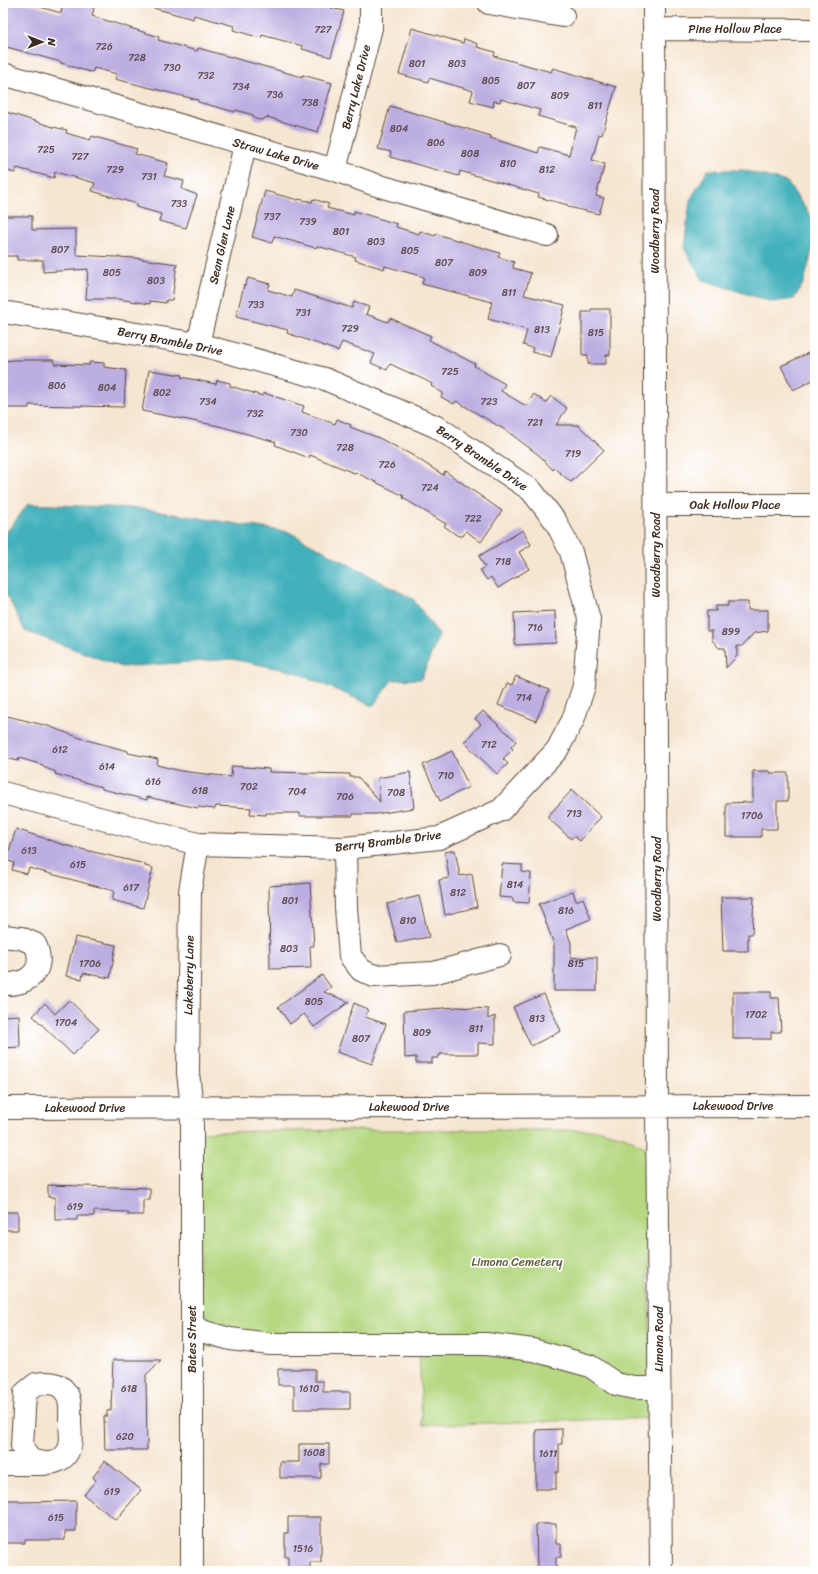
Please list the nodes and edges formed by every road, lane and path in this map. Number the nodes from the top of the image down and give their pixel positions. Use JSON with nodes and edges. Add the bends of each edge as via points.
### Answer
{"nodes":[{"id":1,"x":372,"y":3,"type":"edge"},
{"id":2,"x":489,"y":3,"type":"edge"},
{"id":3,"x":654,"y":3,"type":"edge"},
{"id":4,"x":564,"y":16,"type":"dead end"},
{"id":5,"x":654,"y":29,"type":"junction"},
{"id":6,"x":815,"y":30,"type":"edge"},
{"id":7,"x":3,"y":74,"type":"edge"},
{"id":8,"x":245,"y":146,"type":"junction"},
{"id":9,"x":335,"y":170,"type":"junction"},
{"id":10,"x":547,"y":235,"type":"dead end"},
{"id":11,"x":9,"y":313,"type":"dead end"},
{"id":12,"x":198,"y":344,"type":"junction"},
{"id":13,"x":656,"y":505,"type":"junction"},
{"id":14,"x":815,"y":505,"type":"edge"},
{"id":15,"x":3,"y":793,"type":"edge"},
{"id":16,"x":198,"y":844,"type":"junction"},
{"id":17,"x":345,"y":848,"type":"junction"},
{"id":18,"x":3,"y":936,"type":"edge"},
{"id":19,"x":500,"y":955,"type":"dead end"},
{"id":20,"x":3,"y":984,"type":"edge"},
{"id":21,"x":815,"y":1106,"type":"edge"},
{"id":22,"x":192,"y":1107,"type":"junction"},
{"id":23,"x":657,"y":1107,"type":"junction"},
{"id":24,"x":3,"y":1108,"type":"edge"},
{"id":25,"x":192,"y":1326,"type":"junction"},
{"id":26,"x":659,"y":1388,"type":"junction"},
{"id":27,"x":3,"y":1464,"type":"edge"},
{"id":28,"x":44,"y":1464,"type":"dead end"},
{"id":29,"x":192,"y":1571,"type":"edge"},
{"id":30,"x":661,"y":1571,"type":"edge"}],
"edges":[{"from":1,"to":9,"type":"street","name":"Berry Lake Drive","via":[[371,28]]},
{"from":2,"to":4,"type":"street"},
{"from":3,"to":5,"type":"street","name":"Woodberry Road"},
{"from":5,"to":6,"type":"street","name":"Pine Hollow Place"},
{"from":5,"to":13,"type":"street","name":"Woodberry Road"},
{"from":7,"to":8,"type":"street","name":"Straw Lake Drive"},
{"from":8,"to":9,"type":"street","name":"Straw Lake Drive"},
{"from":8,"to":12,"type":"street","name":"Sean Glen Lane"},
{"from":9,"to":10,"type":"street","name":"Straw Lake Drive","via":[[373,184]]},
{"from":11,"to":12,"type":"street","name":"Berry Bramble Drive"},
{"from":12,"to":17,"type":"street","name":"Berry Bramble Drive","via":[[325,379],[437,427],[531,490],[556,522],[572,552],[589,619],[584,686],[573,720],[557,750],[500,810],[494,813],[439,838]]},
{"from":13,"to":14,"type":"street","name":"Oak Hollow Place"},
{"from":13,"to":23,"type":"street","name":"Woodberry Road"},
{"from":15,"to":16,"type":"street","name":"Berry Bramble Drive"},
{"from":16,"to":17,"type":"street","name":"Berry Bramble Drive"},
{"from":16,"to":22,"type":"street","name":"Lakeberry Lane","via":[[190,891],[188,1073]]},
{"from":17,"to":19,"type":"street","via":[[350,956],[361,970],[374,976],[433,973]]},
{"from":18,"to":20,"type":"street","via":[[21,938],[35,944],[40,954],[36,972],[28,980]]},
{"from":21,"to":23,"type":"street","name":"Lakewood Drive"},
{"from":22,"to":23,"type":"street","name":"Lakewood Drive"},
{"from":22,"to":24,"type":"street","name":"Lakewood Drive"},
{"from":22,"to":25,"type":"street","name":"Bates Street"},
{"from":23,"to":26,"type":"street","name":"Limona Road"},
{"from":25,"to":26,"type":"street","via":[[230,1339],[270,1344],[486,1344],[533,1350],[590,1366],[616,1384],[634,1388]]},
{"from":25,"to":29,"type":"street","name":"Bates Street"},
{"from":26,"to":30,"type":"street","name":"Limona Road"},
{"from":27,"to":28,"type":"street"}]}
